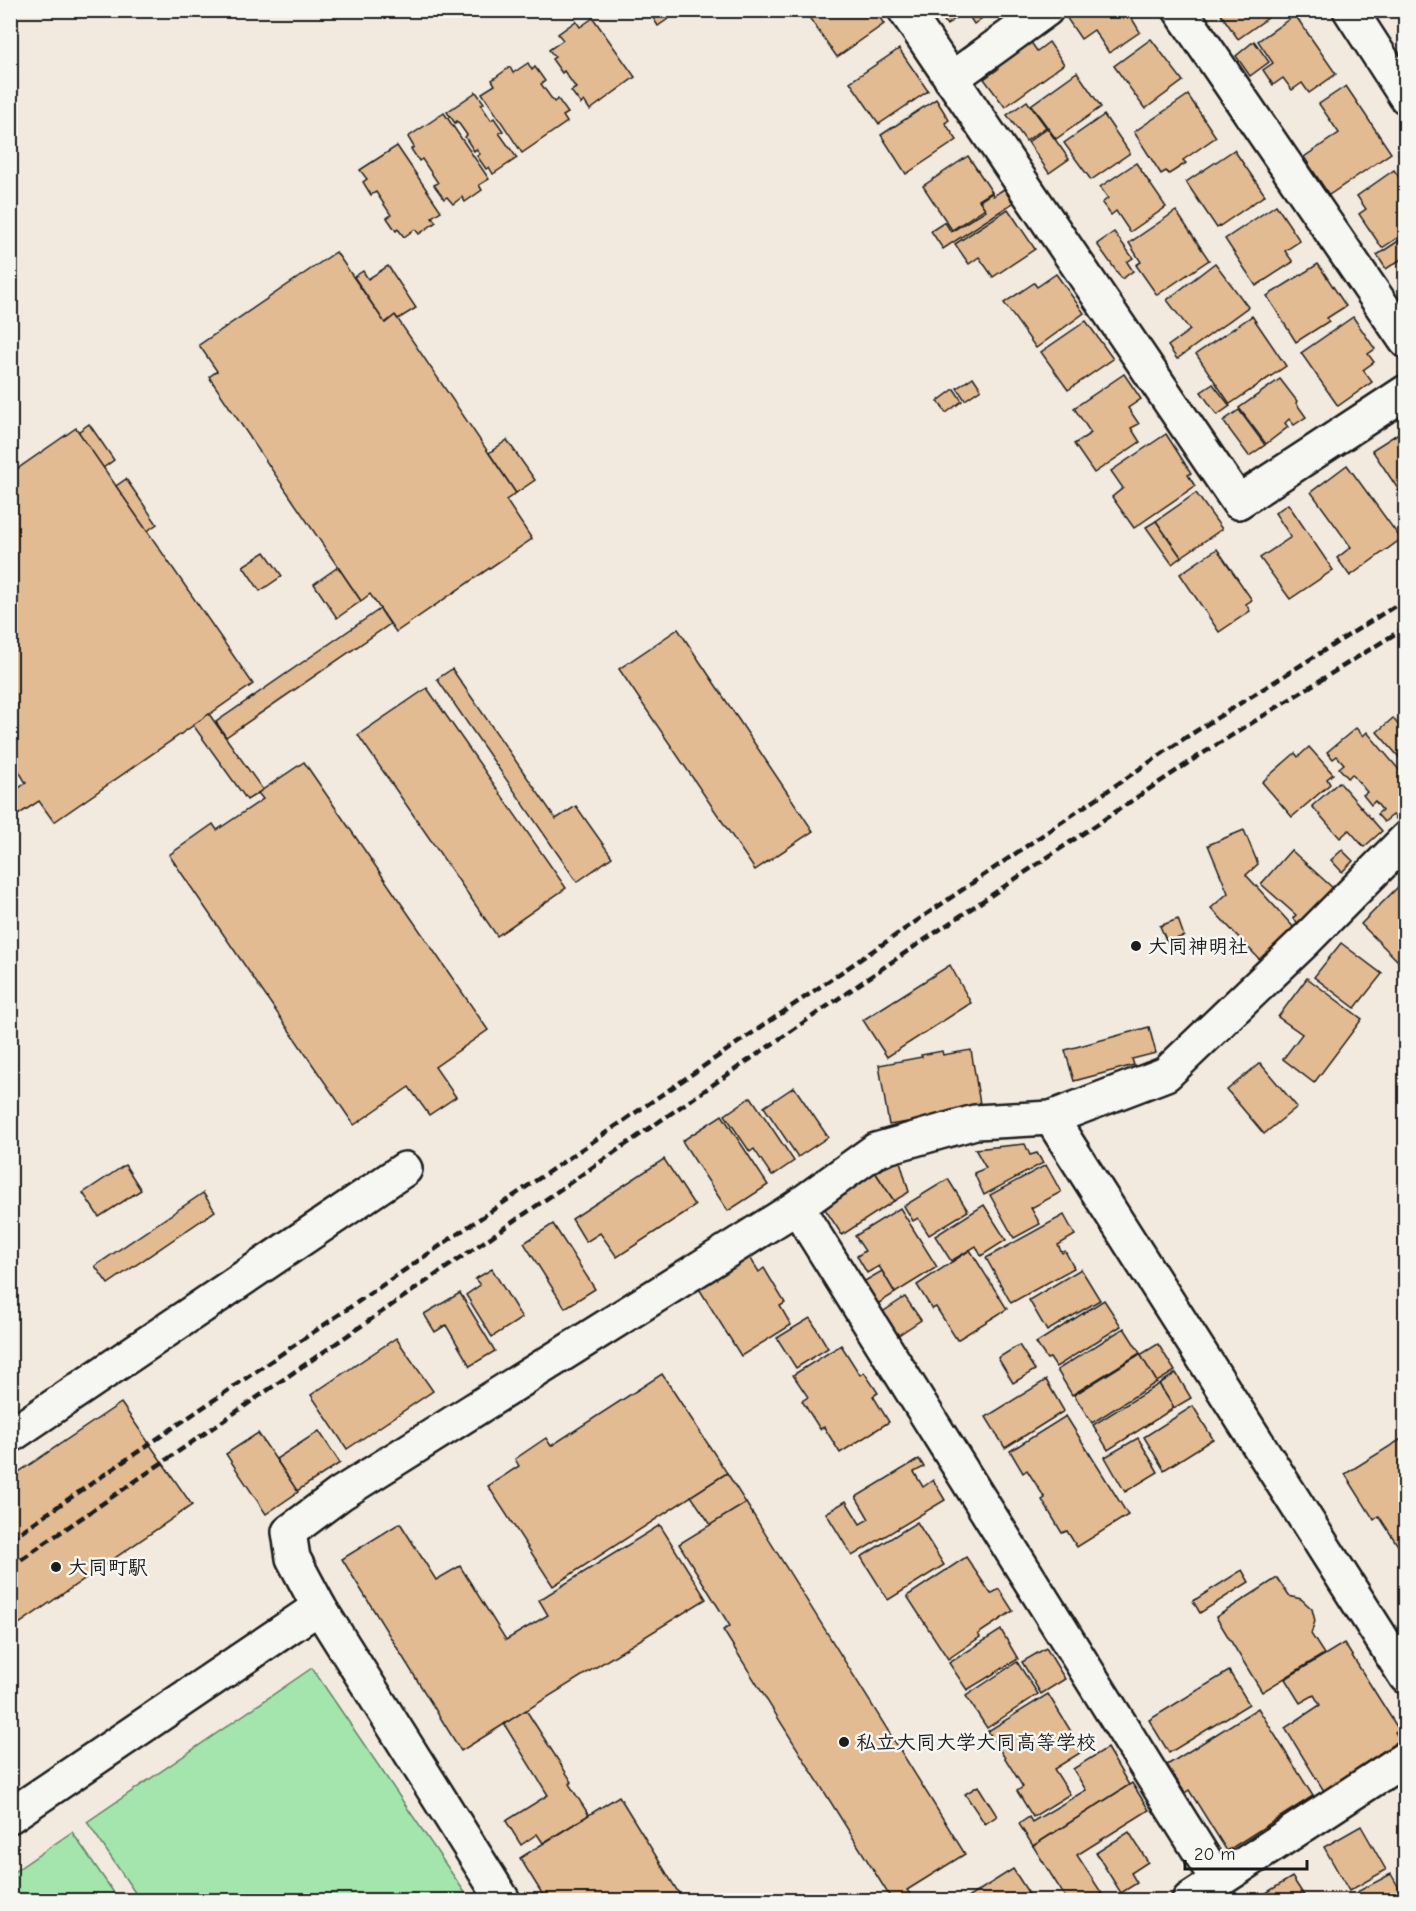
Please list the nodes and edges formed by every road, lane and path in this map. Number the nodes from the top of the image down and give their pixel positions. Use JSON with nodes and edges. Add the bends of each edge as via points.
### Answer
{"nodes":[{"id":1,"x":905,"y":10,"type":"edge"},
{"id":2,"x":1046,"y":10,"type":"edge"},
{"id":3,"x":1180,"y":10,"type":"edge"},
{"id":4,"x":1350,"y":10,"type":"edge"},
{"id":5,"x":951,"y":79,"type":"junction"},
{"id":6,"x":1406,"y":97,"type":"edge"},
{"id":7,"x":1406,"y":341,"type":"edge"},
{"id":8,"x":1406,"y":392,"type":"edge"},
{"id":9,"x":1406,"y":839,"type":"edge"},
{"id":10,"x":1051,"y":1118,"type":"junction"},
{"id":11,"x":405,"y":1169,"type":"dead end"},
{"id":12,"x":797,"y":1207,"type":"junction"},
{"id":13,"x":10,"y":1436,"type":"edge"},
{"id":14,"x":320,"y":1606,"type":"junction"},
{"id":15,"x":1406,"y":1677,"type":"edge"},
{"id":16,"x":1406,"y":1758,"type":"edge"},
{"id":17,"x":10,"y":1816,"type":"edge"},
{"id":18,"x":1218,"y":1881,"type":"junction"},
{"id":19,"x":503,"y":1900,"type":"edge"},
{"id":20,"x":1189,"y":1900,"type":"edge"}],
"edges":[{"from":1,"to":5,"type":"street"},
{"from":2,"to":5,"type":"street"},
{"from":3,"to":7,"type":"street"},
{"from":4,"to":6,"type":"street"},
{"from":5,"to":8,"type":"street","via":[[1238,502]]},
{"from":9,"to":10,"type":"street","via":[[1166,1074]]},
{"from":10,"to":12,"type":"street","via":[[975,1122],[876,1150]]},
{"from":10,"to":15,"type":"street"},
{"from":11,"to":13,"type":"street"},
{"from":12,"to":14,"type":"street","via":[[339,1494],[289,1532],[293,1558]]},
{"from":12,"to":18,"type":"street"},
{"from":14,"to":17,"type":"street"},
{"from":14,"to":19,"type":"street"},
{"from":16,"to":18,"type":"street"},
{"from":18,"to":20,"type":"street"}]}
